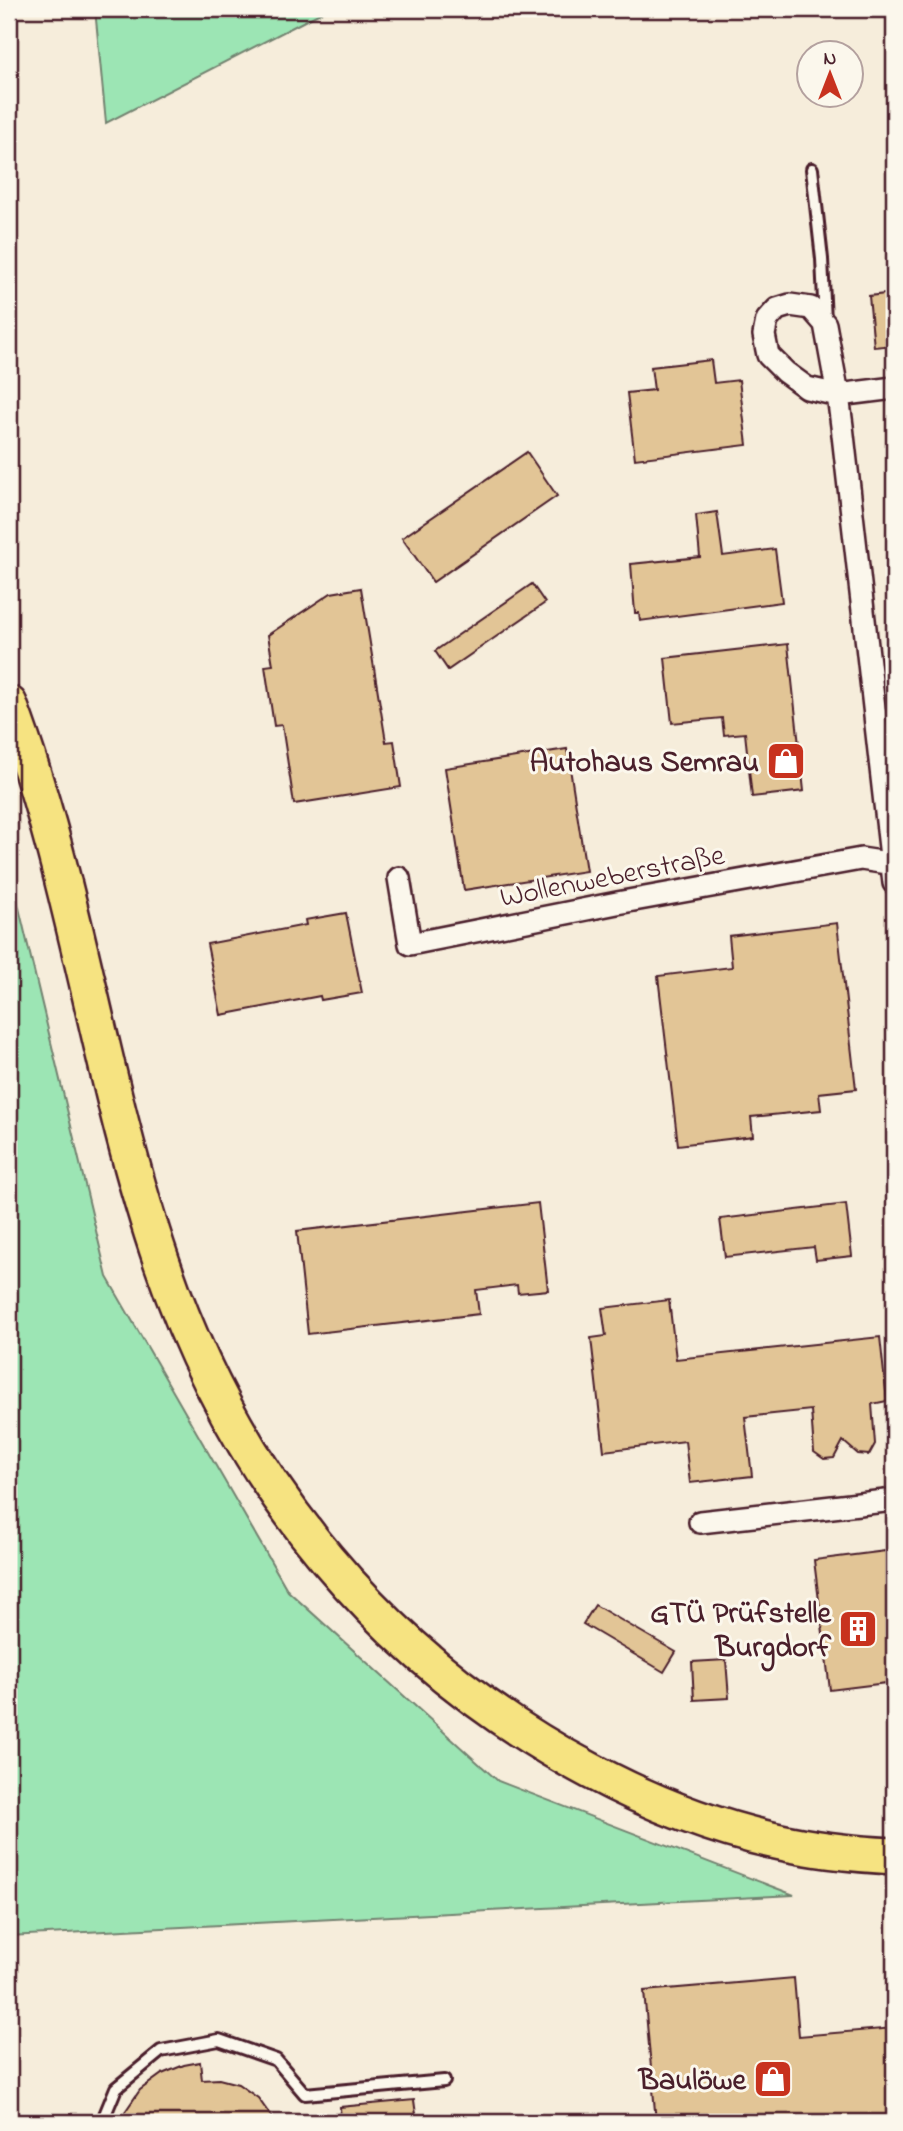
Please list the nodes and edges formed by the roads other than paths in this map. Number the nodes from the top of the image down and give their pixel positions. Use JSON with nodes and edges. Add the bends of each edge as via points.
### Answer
{"nodes":[{"id":1,"x":812,"y":169,"type":"dead end"},
{"id":2,"x":825,"y":324,"type":"junction"},
{"id":3,"x":894,"y":388,"type":"edge"},
{"id":4,"x":838,"y":395,"type":"junction"},
{"id":5,"x":9,"y":704,"type":"edge"},
{"id":6,"x":893,"y":870,"type":"edge"},
{"id":7,"x":399,"y":878,"type":"dead end"},
{"id":8,"x":894,"y":1500,"type":"edge"},
{"id":9,"x":700,"y":1522,"type":"dead end"},
{"id":10,"x":894,"y":1856,"type":"edge"},
{"id":11,"x":444,"y":2081,"type":"dead end"},
{"id":12,"x":102,"y":2122,"type":"edge"}],
"edges":[{"from":1,"to":2,"type":"lane"},
{"from":2,"to":4,"type":"street","name":"Wollenweberstraße"},
{"from":2,"to":4,"type":"street","via":[[811,308],[790,305],[777,309],[767,320],[764,335],[768,355],[785,372],[807,388]]},
{"from":3,"to":4,"type":"street"},
{"from":4,"to":6,"type":"street","name":"Wollenweberstraße"},
{"from":5,"to":10,"type":"main road","via":[[47,821],[145,1211],[179,1313],[232,1424],[316,1547],[351,1588],[430,1663],[472,1697],[564,1757],[661,1804],[737,1831],[816,1848]]},
{"from":6,"to":7,"type":"street","name":"Wollenweberstraße","via":[[861,859],[410,944]]},
{"from":8,"to":9,"type":"street"},
{"from":11,"to":12,"type":"lane","via":[[305,2094],[276,2060],[219,2040],[161,2051],[116,2088]]}]}
